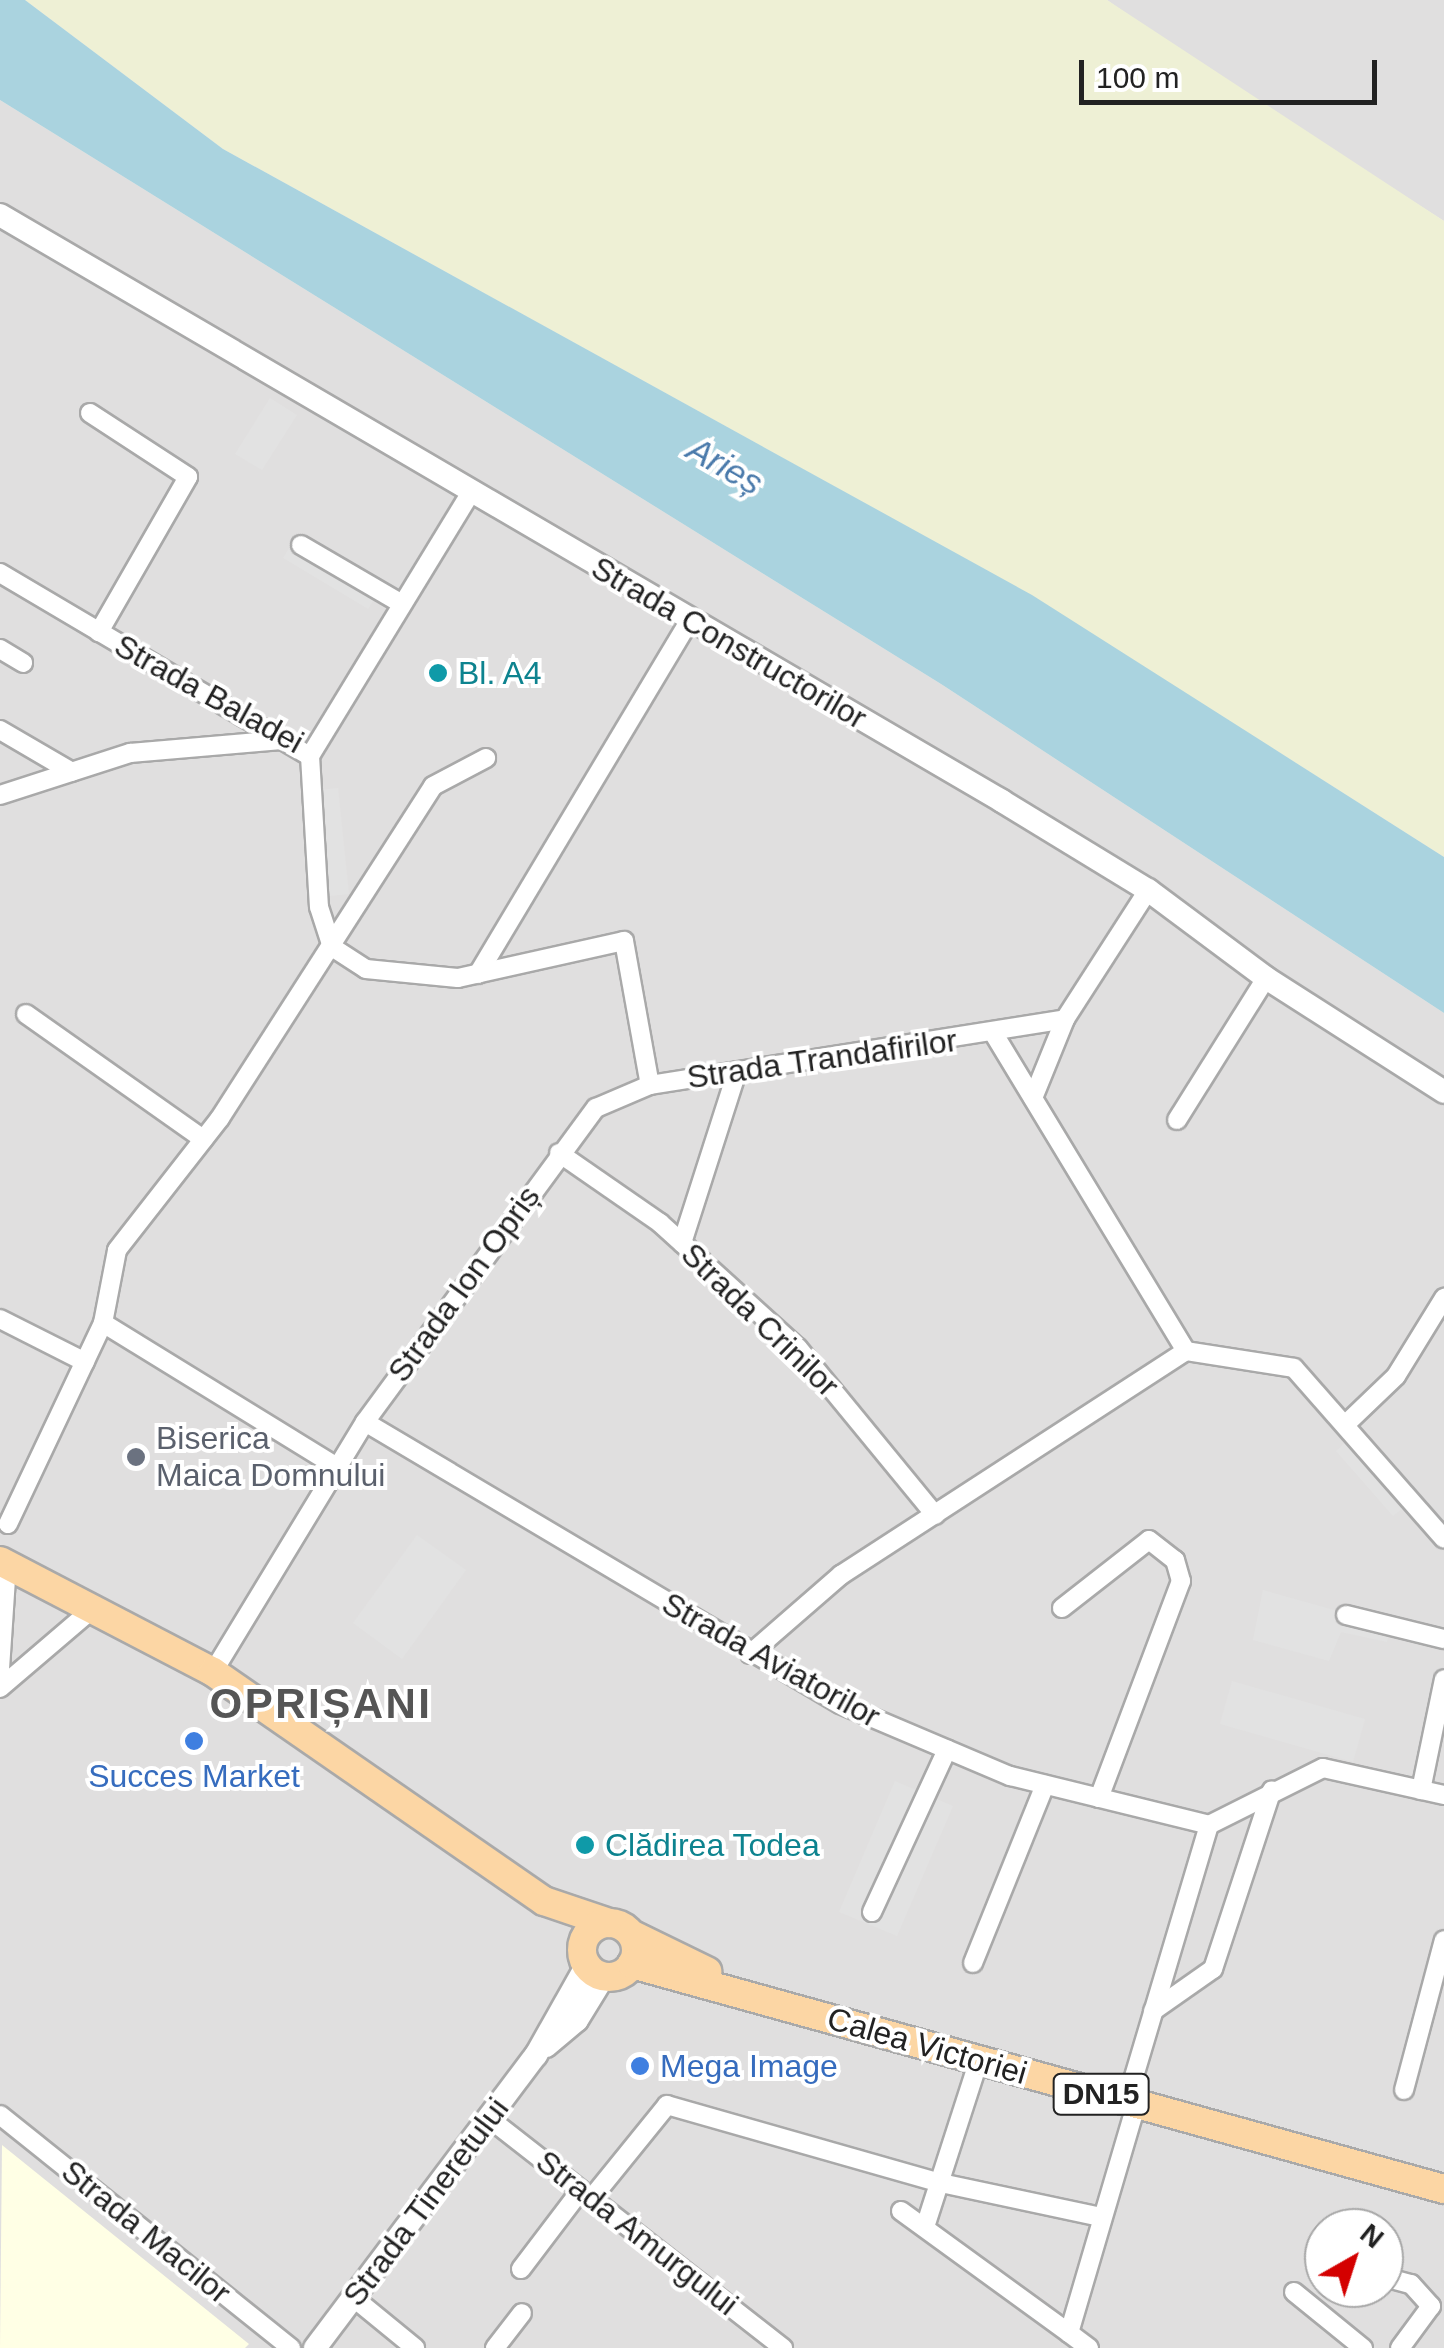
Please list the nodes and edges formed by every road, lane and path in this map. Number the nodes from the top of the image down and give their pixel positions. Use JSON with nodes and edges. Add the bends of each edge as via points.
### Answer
{"nodes":[{"id":1,"x":0,"y":215,"type":"edge"},
{"id":2,"x":90,"y":413,"type":"dead end"},
{"id":3,"x":470,"y":494,"type":"junction"},
{"id":4,"x":301,"y":546,"type":"dead end"},
{"id":5,"x":0,"y":574,"type":"edge"},
{"id":6,"x":402,"y":604,"type":"junction"},
{"id":7,"x":689,"y":620,"type":"junction"},
{"id":8,"x":100,"y":632,"type":"junction"},
{"id":9,"x":0,"y":649,"type":"edge"},
{"id":10,"x":23,"y":663,"type":"dead end"},
{"id":11,"x":0,"y":730,"type":"edge"},
{"id":12,"x":281,"y":740,"type":"junction"},
{"id":13,"x":310,"y":756,"type":"junction"},
{"id":14,"x":486,"y":758,"type":"dead end"},
{"id":15,"x":72,"y":772,"type":"junction"},
{"id":16,"x":0,"y":795,"type":"edge"},
{"id":17,"x":1148,"y":890,"type":"junction"},
{"id":18,"x":332,"y":948,"type":"junction"},
{"id":19,"x":478,"y":974,"type":"junction"},
{"id":20,"x":1266,"y":978,"type":"junction"},
{"id":21,"x":26,"y":1014,"type":"dead end"},
{"id":22,"x":1064,"y":1019,"type":"junction"},
{"id":23,"x":994,"y":1034,"type":"junction"},
{"id":24,"x":737,"y":1072,"type":"junction"},
{"id":25,"x":650,"y":1084,"type":"junction"},
{"id":26,"x":1444,"y":1092,"type":"edge"},
{"id":27,"x":1033,"y":1098,"type":"junction"},
{"id":28,"x":1176,"y":1120,"type":"dead end"},
{"id":29,"x":203,"y":1139,"type":"junction"},
{"id":30,"x":559,"y":1153,"type":"junction"},
{"id":31,"x":682,"y":1242,"type":"junction"},
{"id":32,"x":1444,"y":1298,"type":"edge"},
{"id":33,"x":0,"y":1318,"type":"edge"},
{"id":34,"x":103,"y":1323,"type":"junction"},
{"id":35,"x":1186,"y":1351,"type":"junction"},
{"id":36,"x":85,"y":1362,"type":"junction"},
{"id":37,"x":365,"y":1422,"type":"junction"},
{"id":38,"x":1348,"y":1422,"type":"junction"},
{"id":39,"x":338,"y":1467,"type":"junction"},
{"id":40,"x":934,"y":1515,"type":"junction"},
{"id":41,"x":8,"y":1524,"type":"dead end"},
{"id":42,"x":1444,"y":1539,"type":"edge"},
{"id":43,"x":3,"y":1562,"type":"edge"},
{"id":44,"x":96,"y":1606,"type":"junction"},
{"id":45,"x":1062,"y":1608,"type":"dead end"},
{"id":46,"x":1346,"y":1615,"type":"dead end"},
{"id":47,"x":1444,"y":1640,"type":"edge"},
{"id":48,"x":750,"y":1654,"type":"junction"},
{"id":49,"x":0,"y":1669,"type":"edge"},
{"id":50,"x":213,"y":1672,"type":"junction"},
{"id":51,"x":1444,"y":1679,"type":"edge"},
{"id":52,"x":0,"y":1688,"type":"edge"},
{"id":53,"x":948,"y":1750,"type":"junction"},
{"id":54,"x":1045,"y":1785,"type":"junction"},
{"id":55,"x":1272,"y":1790,"type":"junction"},
{"id":56,"x":1422,"y":1790,"type":"junction"},
{"id":57,"x":1444,"y":1795,"type":"edge"},
{"id":58,"x":1099,"y":1798,"type":"junction"},
{"id":59,"x":1208,"y":1824,"type":"junction"},
{"id":60,"x":544,"y":1900,"type":"junction"},
{"id":61,"x":872,"y":1912,"type":"dead end"},
{"id":62,"x":620,"y":1928,"type":"junction"},
{"id":63,"x":1444,"y":1940,"type":"edge"},
{"id":64,"x":591,"y":1962,"type":"junction"},
{"id":65,"x":973,"y":1962,"type":"dead end"},
{"id":66,"x":632,"y":1964,"type":"junction"},
{"id":67,"x":758,"y":1996,"type":"junction"},
{"id":68,"x":1153,"y":2012,"type":"junction"},
{"id":69,"x":978,"y":2063,"type":"junction"},
{"id":70,"x":1404,"y":2090,"type":"dead end"},
{"id":71,"x":1132,"y":2101,"type":"junction"},
{"id":72,"x":0,"y":2116,"type":"edge"},
{"id":73,"x":490,"y":2119,"type":"junction"},
{"id":74,"x":940,"y":2183,"type":"junction"},
{"id":75,"x":1444,"y":2189,"type":"edge"},
{"id":76,"x":586,"y":2194,"type":"junction"},
{"id":77,"x":901,"y":2211,"type":"dead end"},
{"id":78,"x":1101,"y":2216,"type":"junction"},
{"id":79,"x":925,"y":2228,"type":"junction"},
{"id":80,"x":521,"y":2269,"type":"dead end"},
{"id":81,"x":1404,"y":2282,"type":"edge"},
{"id":82,"x":1294,"y":2292,"type":"dead end"},
{"id":83,"x":354,"y":2298,"type":"junction"},
{"id":84,"x":522,"y":2313,"type":"dead end"},
{"id":85,"x":1069,"y":2333,"type":"junction"},
{"id":86,"x":291,"y":2348,"type":"edge"},
{"id":87,"x":315,"y":2348,"type":"edge"},
{"id":88,"x":415,"y":2348,"type":"edge"},
{"id":89,"x":495,"y":2348,"type":"edge"},
{"id":90,"x":784,"y":2348,"type":"edge"},
{"id":91,"x":1089,"y":2348,"type":"edge"},
{"id":92,"x":1363,"y":2348,"type":"edge"},
{"id":93,"x":1400,"y":2348,"type":"edge"}],
"edges":[{"from":1,"to":3,"type":"street","name":"Strada Constructorilor"},
{"from":2,"to":8,"type":"street","via":[[188,477]]},
{"from":3,"to":6,"type":"street","name":"Strada Baladei"},
{"from":3,"to":7,"type":"street","name":"Strada Constructorilor"},
{"from":4,"to":6,"type":"street"},
{"from":5,"to":8,"type":"street","name":"Strada Baladei"},
{"from":6,"to":13,"type":"street","name":"Strada Baladei"},
{"from":7,"to":17,"type":"street","name":"Strada Constructorilor"},
{"from":7,"to":19,"type":"street"},
{"from":8,"to":12,"type":"street","name":"Strada Baladei"},
{"from":9,"to":10,"type":"street"},
{"from":11,"to":15,"type":"street"},
{"from":12,"to":13,"type":"street","name":"Strada Baladei"},
{"from":12,"to":15,"type":"street","via":[[130,753]]},
{"from":13,"to":18,"type":"street","via":[[319,907]]},
{"from":14,"to":18,"type":"street","via":[[433,786]]},
{"from":15,"to":16,"type":"street"},
{"from":17,"to":20,"type":"street","name":"Strada Constructorilor"},
{"from":17,"to":22,"type":"street"},
{"from":18,"to":19,"type":"street","via":[[366,969]]},
{"from":18,"to":29,"type":"street"},
{"from":19,"to":25,"type":"street","name":"Strada Trandafirilor","via":[[624,942]]},
{"from":20,"to":26,"type":"street","name":"Strada Constructorilor"},
{"from":20,"to":28,"type":"street"},
{"from":21,"to":29,"type":"street"},
{"from":22,"to":23,"type":"street","name":"Strada Trandafirilor"},
{"from":22,"to":27,"type":"street"},
{"from":23,"to":24,"type":"street","name":"Strada Trandafirilor"},
{"from":23,"to":27,"type":"street","name":"Strada Trandafirilor"},
{"from":24,"to":25,"type":"street","name":"Strada Trandafirilor"},
{"from":24,"to":31,"type":"street"},
{"from":25,"to":30,"type":"street","name":"Strada Trandafirilor","via":[[596,1108]]},
{"from":27,"to":35,"type":"street","name":"Strada Trandafirilor"},
{"from":29,"to":34,"type":"street","via":[[118,1250]]},
{"from":30,"to":31,"type":"street","name":"Strada Crinilor"},
{"from":30,"to":37,"type":"street","name":"Strada Ion Opriș"},
{"from":31,"to":40,"type":"street","name":"Strada Crinilor","via":[[798,1348]]},
{"from":32,"to":38,"type":"street","via":[[1396,1376]]},
{"from":33,"to":36,"type":"street"},
{"from":34,"to":36,"type":"street"},
{"from":34,"to":39,"type":"street"},
{"from":35,"to":38,"type":"street","via":[[1294,1368]]},
{"from":35,"to":40,"type":"street"},
{"from":36,"to":41,"type":"street"},
{"from":37,"to":39,"type":"street","name":"Strada Ion Opriș"},
{"from":37,"to":48,"type":"street","name":"Strada Aviatorilor"},
{"from":38,"to":42,"type":"street"},
{"from":39,"to":50,"type":"street","name":"Strada Ion Opriș"},
{"from":40,"to":48,"type":"street","via":[[841,1575]]},
{"from":43,"to":44,"type":"main road","name":"Calea Victoriei","number":"DN15"},
{"from":43,"to":49,"type":"street"},
{"from":44,"to":50,"type":"main road","name":"Calea Victoriei","number":"DN15"},
{"from":44,"to":52,"type":"street"},
{"from":45,"to":58,"type":"street","via":[[1149,1540],[1174,1560],[1181,1581]]},
{"from":46,"to":47,"type":"street"},
{"from":48,"to":53,"type":"street","name":"Strada Aviatorilor","via":[[840,1704]]},
{"from":50,"to":60,"type":"main road","name":"Calea Victoriei","number":"DN15"},
{"from":51,"to":56,"type":"street"},
{"from":53,"to":54,"type":"street","name":"Strada Aviatorilor"},
{"from":53,"to":61,"type":"street"},
{"from":54,"to":58,"type":"street","name":"Strada Aviatorilor"},
{"from":54,"to":65,"type":"street"},
{"from":55,"to":56,"type":"street","via":[[1322,1768]]},
{"from":55,"to":59,"type":"street"},
{"from":55,"to":68,"type":"street","via":[[1213,1969]]},
{"from":56,"to":57,"type":"street"},
{"from":58,"to":59,"type":"street","name":"Strada Aviatorilor"},
{"from":59,"to":68,"type":"street"},
{"from":60,"to":62,"type":"main road","name":"Calea Victoriei","number":"DN15"},
{"from":60,"to":64,"type":"main road","name":"Calea Victoriei","number":"DN15"},
{"from":62,"to":64,"type":"main road","via":[[592,1929]]},
{"from":62,"to":66,"type":"main road"},
{"from":62,"to":67,"type":"main road","name":"Calea Victoriei","number":"DN15"},
{"from":63,"to":70,"type":"street"},
{"from":64,"to":66,"type":"main road","via":[[620,1974]]},
{"from":64,"to":73,"type":"street","name":"Strada Tineretului"},
{"from":66,"to":67,"type":"main road","name":"Calea Victoriei","number":"DN15"},
{"from":67,"to":69,"type":"main road","name":"Calea Victoriei","number":"DN15"},
{"from":68,"to":71,"type":"street"},
{"from":69,"to":71,"type":"main road","name":"Calea Victoriei","number":"DN15"},
{"from":69,"to":74,"type":"street"},
{"from":71,"to":75,"type":"main road","name":"Calea Victoriei","number":"DN15"},
{"from":71,"to":78,"type":"street"},
{"from":72,"to":86,"type":"street","name":"Strada Macilor"},
{"from":73,"to":76,"type":"street","name":"Strada Amurgului"},
{"from":73,"to":83,"type":"street","name":"Strada Tineretului"},
{"from":74,"to":76,"type":"street","via":[[667,2106]]},
{"from":74,"to":78,"type":"street"},
{"from":74,"to":79,"type":"street"},
{"from":76,"to":80,"type":"street"},
{"from":76,"to":90,"type":"street","name":"Strada Amurgului"},
{"from":77,"to":79,"type":"street"},
{"from":78,"to":85,"type":"street"},
{"from":79,"to":85,"type":"street"},
{"from":81,"to":93,"type":"street","via":[[1431,2306]]},
{"from":82,"to":92,"type":"street"},
{"from":83,"to":87,"type":"street","name":"Strada Tineretului"},
{"from":83,"to":88,"type":"street"},
{"from":84,"to":89,"type":"street"},
{"from":85,"to":91,"type":"street"}]}
